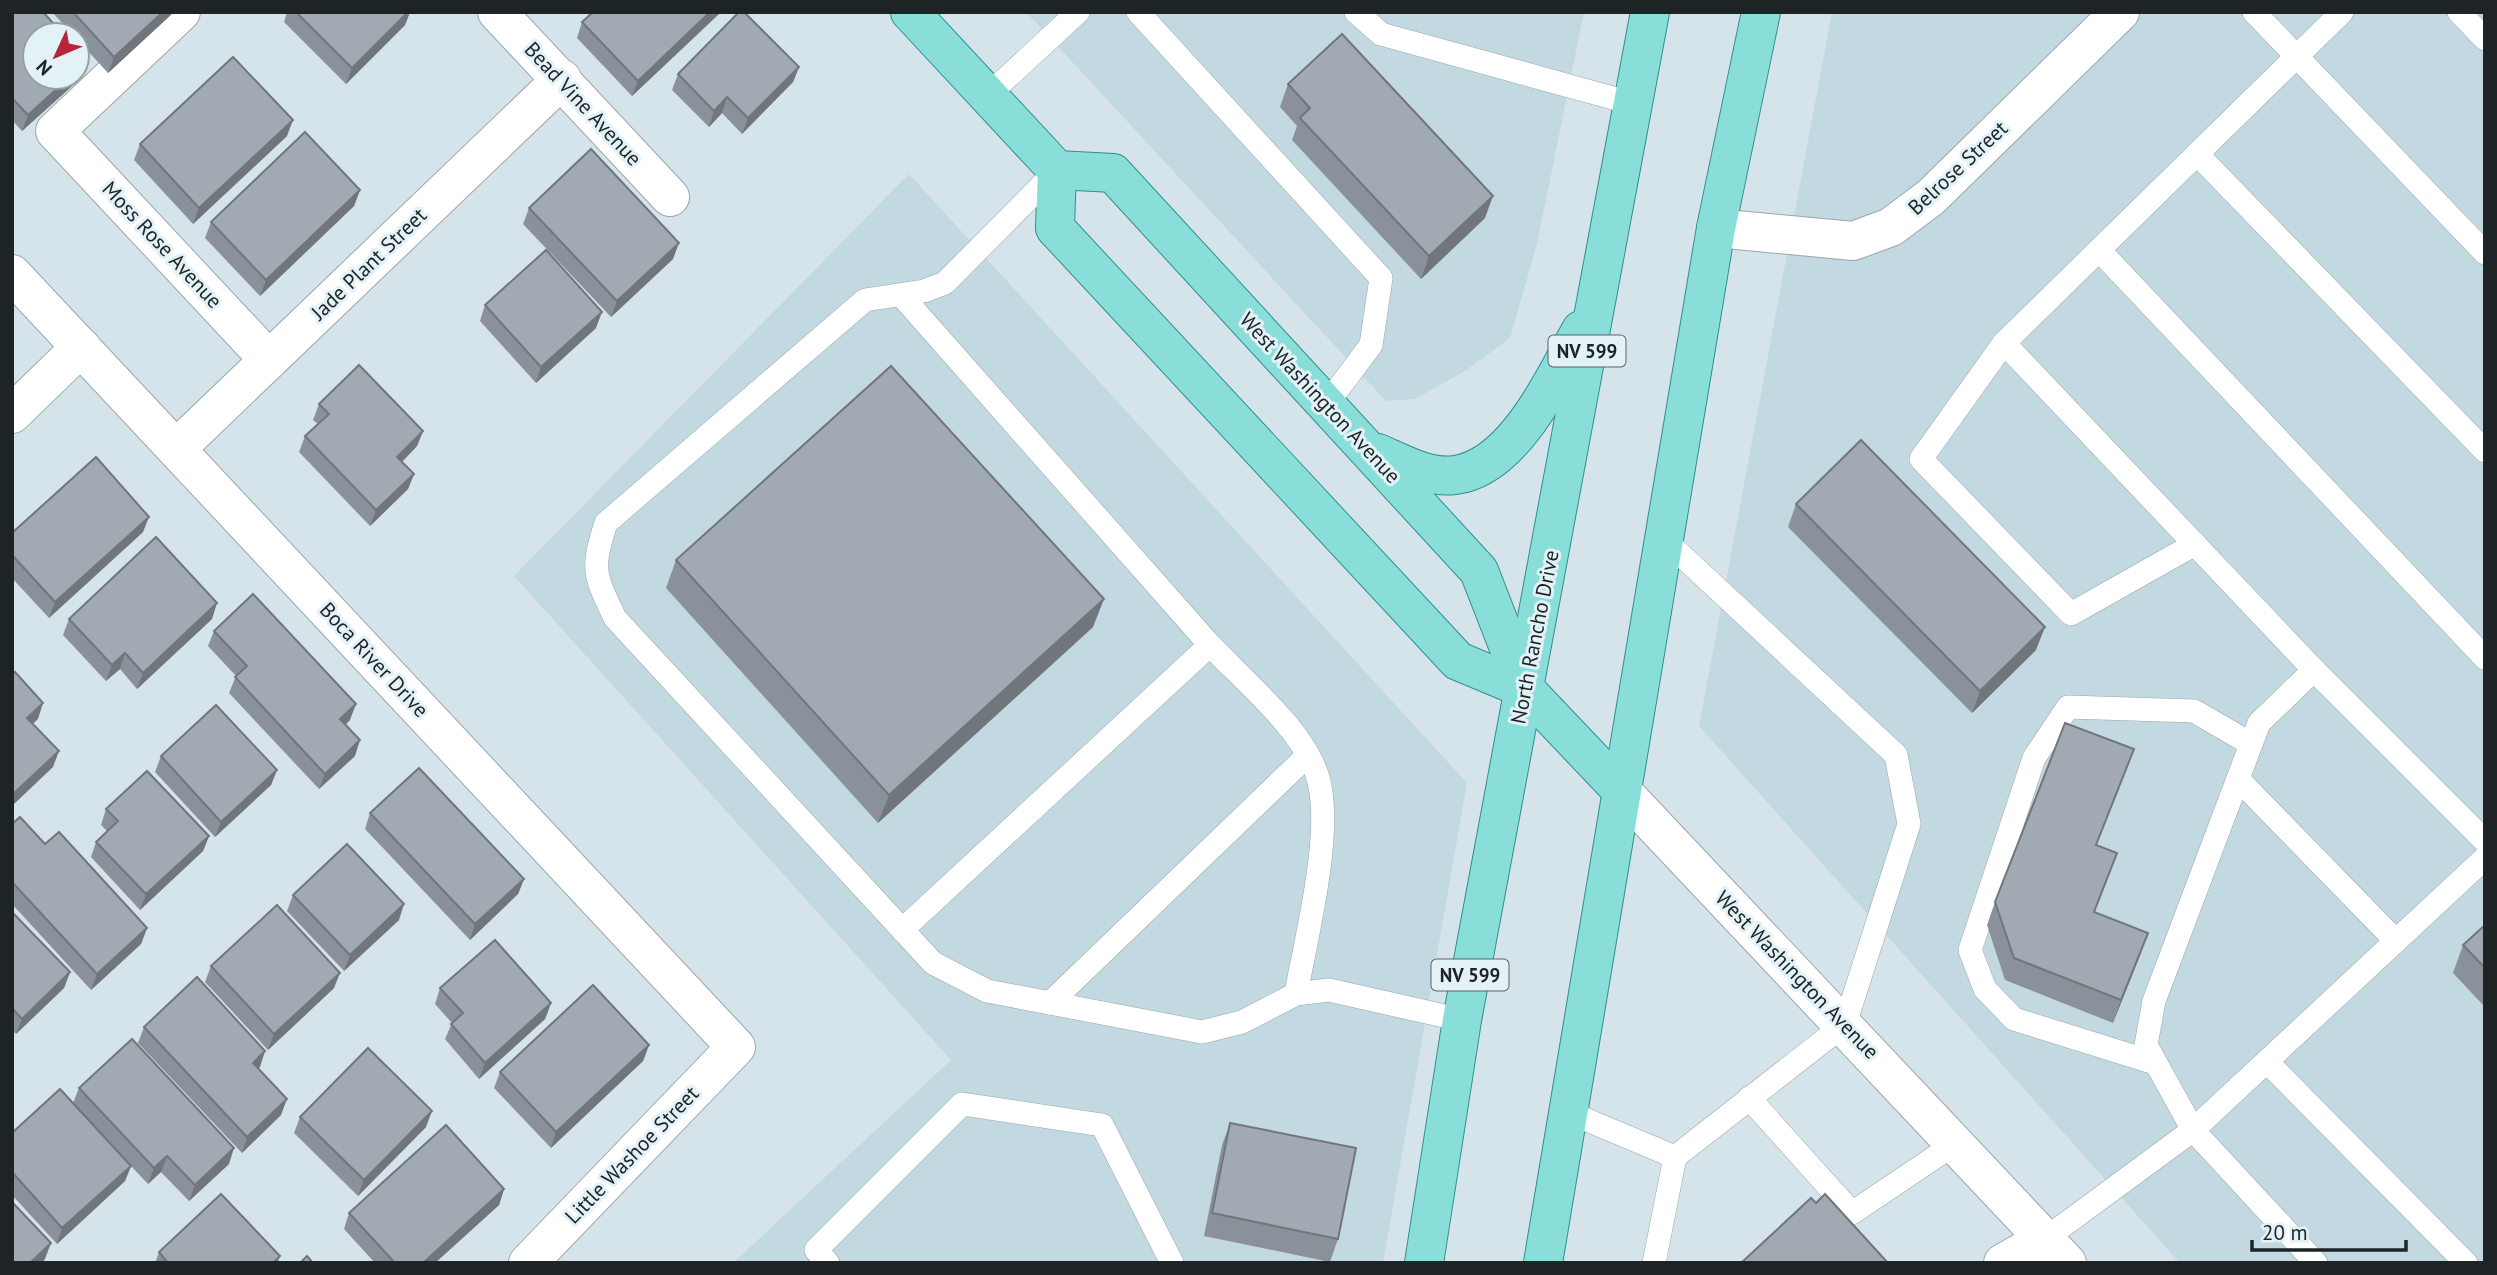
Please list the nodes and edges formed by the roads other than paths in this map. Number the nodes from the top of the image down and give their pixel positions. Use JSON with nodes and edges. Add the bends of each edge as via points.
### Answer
{"nodes":[{"id":1,"x":181,"y":12,"type":"edge"},
{"id":2,"x":497,"y":12,"type":"edge"},
{"id":3,"x":910,"y":12,"type":"edge"},
{"id":4,"x":1078,"y":12,"type":"edge"},
{"id":5,"x":1138,"y":12,"type":"edge"},
{"id":6,"x":1356,"y":12,"type":"edge"},
{"id":7,"x":1650,"y":12,"type":"edge"},
{"id":8,"x":1761,"y":12,"type":"edge"},
{"id":9,"x":2120,"y":12,"type":"edge"},
{"id":10,"x":2254,"y":12,"type":"edge"},
{"id":11,"x":2342,"y":12,"type":"edge"},
{"id":12,"x":2459,"y":12,"type":"edge"},
{"id":13,"x":2485,"y":39,"type":"edge"},
{"id":14,"x":2296,"y":56,"type":"junction"},
{"id":15,"x":562,"y":79,"type":"junction"},
{"id":16,"x":987,"y":96,"type":"junction"},
{"id":17,"x":1631,"y":103,"type":"junction"},
{"id":18,"x":2197,"y":154,"type":"junction"},
{"id":19,"x":1057,"y":170,"type":"junction"},
{"id":20,"x":670,"y":197,"type":"dead end"},
{"id":21,"x":1716,"y":228,"type":"junction"},
{"id":22,"x":2099,"y":250,"type":"junction"},
{"id":23,"x":2485,"y":253,"type":"edge"},
{"id":24,"x":12,"y":274,"type":"edge"},
{"id":25,"x":901,"y":295,"type":"junction"},
{"id":26,"x":1595,"y":304,"type":"junction"},
{"id":27,"x":2004,"y":343,"type":"junction"},
{"id":28,"x":81,"y":347,"type":"junction"},
{"id":29,"x":270,"y":360,"type":"junction"},
{"id":30,"x":1326,"y":405,"type":"junction"},
{"id":31,"x":12,"y":414,"type":"edge"},
{"id":32,"x":176,"y":449,"type":"junction"},
{"id":33,"x":1367,"y":449,"type":"junction"},
{"id":34,"x":2485,"y":452,"type":"edge"},
{"id":35,"x":1665,"y":540,"type":"junction"},
{"id":36,"x":2194,"y":544,"type":"junction"},
{"id":37,"x":1210,"y":645,"type":"junction"},
{"id":38,"x":2485,"y":658,"type":"edge"},
{"id":39,"x":2314,"y":670,"type":"junction"},
{"id":40,"x":1525,"y":690,"type":"junction"},
{"id":41,"x":2251,"y":744,"type":"junction"},
{"id":42,"x":1307,"y":756,"type":"junction"},
{"id":43,"x":2238,"y":779,"type":"junction"},
{"id":44,"x":1620,"y":789,"type":"junction"},
{"id":45,"x":2485,"y":841,"type":"edge"},
{"id":46,"x":2485,"y":858,"type":"edge"},
{"id":47,"x":902,"y":930,"type":"junction"},
{"id":48,"x":2396,"y":941,"type":"junction"},
{"id":49,"x":1296,"y":994,"type":"junction"},
{"id":50,"x":1050,"y":1003,"type":"junction"},
{"id":51,"x":1462,"y":1020,"type":"junction"},
{"id":52,"x":1844,"y":1024,"type":"junction"},
{"id":53,"x":736,"y":1046,"type":"joint"},
{"id":54,"x":2267,"y":1062,"type":"junction"},
{"id":55,"x":2155,"y":1063,"type":"junction"},
{"id":56,"x":1749,"y":1098,"type":"junction"},
{"id":57,"x":1568,"y":1112,"type":"junction"},
{"id":58,"x":2193,"y":1130,"type":"junction"},
{"id":59,"x":1956,"y":1143,"type":"junction"},
{"id":60,"x":1675,"y":1157,"type":"junction"},
{"id":61,"x":2056,"y":1251,"type":"edge"},
{"id":62,"x":528,"y":1263,"type":"edge"},
{"id":63,"x":828,"y":1263,"type":"edge"},
{"id":64,"x":1172,"y":1263,"type":"edge"},
{"id":65,"x":1424,"y":1263,"type":"edge"},
{"id":66,"x":1543,"y":1263,"type":"edge"},
{"id":67,"x":1654,"y":1263,"type":"edge"},
{"id":68,"x":2003,"y":1263,"type":"edge"},
{"id":69,"x":2316,"y":1263,"type":"edge"},
{"id":70,"x":2466,"y":1263,"type":"edge"}],
"edges":[{"from":1,"to":29,"type":"street","name":"Moss Rose Avenue","via":[[55,131]]},
{"from":2,"to":15,"type":"street","name":"Bead Vine Avenue"},
{"from":3,"to":16,"type":"main road"},
{"from":4,"to":16,"type":"lane"},
{"from":5,"to":30,"type":"lane","via":[[1381,278],[1371,345]]},
{"from":6,"to":17,"type":"lane","via":[[1381,34]]},
{"from":7,"to":17,"type":"main road","name":"North Rancho Drive","number":"NV 599"},
{"from":8,"to":21,"type":"main road"},
{"from":9,"to":21,"type":"street","name":"Belrose Street","via":[[1931,197],[1891,227],[1853,241]]},
{"from":10,"to":14,"type":"lane"},
{"from":11,"to":14,"type":"lane"},
{"from":12,"to":13,"type":"lane"},
{"from":14,"to":18,"type":"lane"},
{"from":14,"to":23,"type":"lane"},
{"from":15,"to":20,"type":"street","name":"Bead Vine Avenue"},
{"from":15,"to":29,"type":"street","name":"Jade Plant Street"},
{"from":16,"to":19,"type":"main road"},
{"from":17,"to":26,"type":"main road","name":"North Rancho Drive","number":"NV 599"},
{"from":18,"to":22,"type":"lane"},
{"from":18,"to":34,"type":"lane"},
{"from":19,"to":25,"type":"lane","via":[[945,282]]},
{"from":19,"to":30,"type":"main road","name":"West Washington Avenue","via":[[1113,173]]},
{"from":19,"to":40,"type":"main road","name":"West Washington Avenue","via":[[1055,228],[1458,661]]},
{"from":21,"to":35,"type":"main road"},
{"from":22,"to":27,"type":"lane"},
{"from":22,"to":38,"type":"lane"},
{"from":24,"to":28,"type":"street","name":"Boca River Drive"},
{"from":25,"to":37,"type":"lane"},
{"from":25,"to":47,"type":"lane","via":[[865,300],[606,523],[595,578],[615,618]]},
{"from":26,"to":33,"type":"main road","via":[[1540,404],[1482,468],[1453,476],[1420,471]]},
{"from":26,"to":40,"type":"main road","name":"North Rancho Drive","number":"NV 599"},
{"from":27,"to":36,"type":"lane"},
{"from":27,"to":36,"type":"lane","via":[[1921,458],[2071,614]]},
{"from":28,"to":31,"type":"street"},
{"from":28,"to":32,"type":"street","name":"Boca River Drive"},
{"from":29,"to":32,"type":"street","name":"Jade Plant Street"},
{"from":30,"to":33,"type":"main road","name":"West Washington Avenue"},
{"from":32,"to":53,"type":"street","name":"Boca River Drive"},
{"from":33,"to":40,"type":"main road","name":"West Washington Avenue","via":[[1479,571]]},
{"from":35,"to":44,"type":"main road"},
{"from":35,"to":52,"type":"lane","via":[[1896,755],[1909,824]]},
{"from":36,"to":39,"type":"lane"},
{"from":37,"to":42,"type":"lane","via":[[1292,732]]},
{"from":37,"to":47,"type":"lane"},
{"from":39,"to":41,"type":"lane","via":[[2259,723]]},
{"from":39,"to":45,"type":"lane"},
{"from":40,"to":44,"type":"main road","name":"West Washington Avenue"},
{"from":40,"to":51,"type":"main road","name":"North Rancho Drive","number":"NV 599"},
{"from":41,"to":43,"type":"lane"},
{"from":41,"to":55,"type":"lane","via":[[2194,712],[2068,707],[2034,758],[1970,950],[1985,989],[2014,1019]]},
{"from":42,"to":49,"type":"lane","via":[[1316,772],[1325,824]]},
{"from":42,"to":50,"type":"lane"},
{"from":43,"to":48,"type":"lane"},
{"from":43,"to":55,"type":"lane","via":[[2154,1001],[2146,1045]]},
{"from":44,"to":52,"type":"street","name":"West Washington Avenue"},
{"from":44,"to":57,"type":"main road"},
{"from":46,"to":48,"type":"lane"},
{"from":47,"to":50,"type":"lane","via":[[933,963],[987,991]]},
{"from":48,"to":54,"type":"lane"},
{"from":49,"to":50,"type":"lane","via":[[1242,1022],[1202,1031]]},
{"from":49,"to":51,"type":"lane","via":[[1329,990]]},
{"from":51,"to":65,"type":"main road","name":"North Rancho Drive","number":"NV 599"},
{"from":52,"to":56,"type":"lane"},
{"from":52,"to":59,"type":"street","name":"West Washington Avenue"},
{"from":53,"to":62,"type":"street","name":"Little Washoe Street"},
{"from":54,"to":58,"type":"lane"},
{"from":54,"to":70,"type":"lane"},
{"from":55,"to":58,"type":"lane"},
{"from":56,"to":59,"type":"lane","via":[[1852,1213]]},
{"from":56,"to":60,"type":"lane"},
{"from":57,"to":60,"type":"lane"},
{"from":57,"to":66,"type":"main road"},
{"from":58,"to":61,"type":"lane"},
{"from":58,"to":69,"type":"lane"},
{"from":59,"to":61,"type":"street","name":"West Washington Avenue"},
{"from":60,"to":67,"type":"lane"},
{"from":61,"to":68,"type":"street"},
{"from":63,"to":64,"type":"lane","via":[[816,1250],[962,1104],[1102,1125]]}]}
